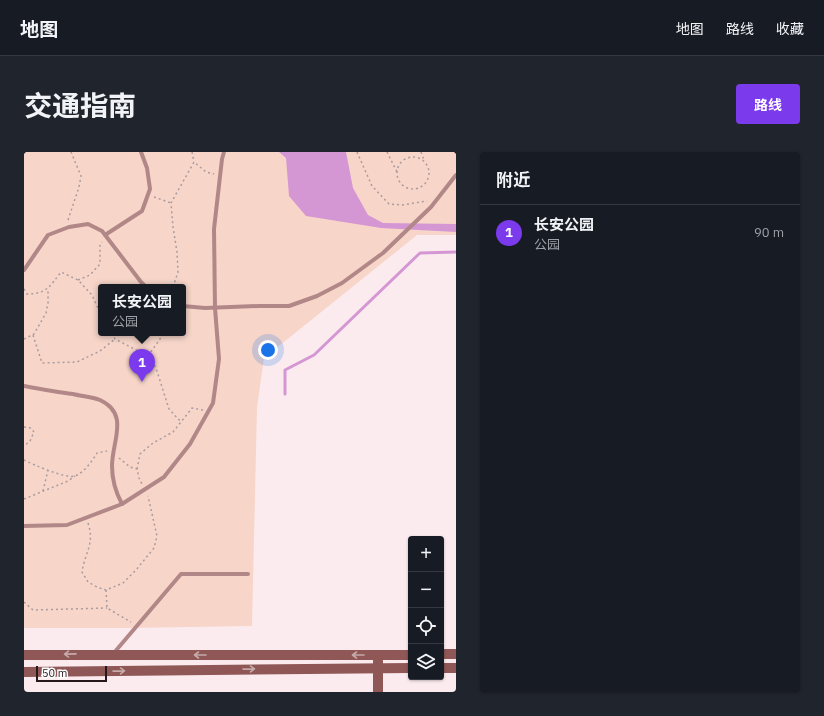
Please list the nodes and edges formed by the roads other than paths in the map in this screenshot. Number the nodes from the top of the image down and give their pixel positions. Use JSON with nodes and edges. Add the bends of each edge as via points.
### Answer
{"nodes":[{"id":1,"x":141,"y":152,"type":"edge"},
{"id":2,"x":224,"y":152,"type":"edge"},
{"id":3,"x":456,"y":175,"type":"edge"},
{"id":4,"x":105,"y":235,"type":"junction"},
{"id":5,"x":24,"y":270,"type":"edge"},
{"id":6,"x":143,"y":284,"type":"edge"},
{"id":7,"x":186,"y":306,"type":"edge"},
{"id":8,"x":215,"y":308,"type":"junction"},
{"id":9,"x":24,"y":386,"type":"edge"},
{"id":10,"x":122,"y":504,"type":"junction"},
{"id":11,"x":24,"y":526,"type":"edge"},
{"id":12,"x":248,"y":574,"type":"dead end"},
{"id":13,"x":113,"y":654,"type":"junction"},
{"id":14,"x":444,"y":654,"type":"edge"},
{"id":15,"x":456,"y":654,"type":"edge"},
{"id":16,"x":24,"y":655,"type":"edge"},
{"id":17,"x":377,"y":655,"type":"junction"},
{"id":18,"x":408,"y":655,"type":"edge"},
{"id":19,"x":378,"y":668,"type":"junction"},
{"id":20,"x":408,"y":668,"type":"edge"},
{"id":21,"x":444,"y":668,"type":"edge"},
{"id":22,"x":456,"y":668,"type":"edge"},
{"id":23,"x":24,"y":672,"type":"edge"},
{"id":24,"x":378,"y":692,"type":"edge"}],
"edges":[{"from":1,"to":4,"type":"lane","via":[[147,168],[150,189],[142,211]]},
{"from":2,"to":8,"type":"lane","via":[[214,229]]},
{"from":3,"to":8,"type":"lane","via":[[431,207],[394,243],[342,283],[289,306]]},
{"from":4,"to":5,"type":"lane","via":[[88,224],[69,227],[48,235]]},
{"from":4,"to":6,"type":"lane"},
{"from":7,"to":8,"type":"lane"},
{"from":8,"to":10,"type":"lane","via":[[219,359],[213,403],[190,444],[164,477]]},
{"from":9,"to":10,"type":"lane","via":[[100,400],[111,408],[117,416],[112,476]]},
{"from":10,"to":11,"type":"lane","via":[[67,525]]},
{"from":12,"to":13,"type":"lane","via":[[181,574]]},
{"from":13,"to":16,"type":"main road","one_way":true},
{"from":17,"to":13,"type":"main road","one_way":true},
{"from":14,"to":15,"type":"main road"},
{"from":17,"to":18,"type":"main road"},
{"from":17,"to":19,"type":"main road"},
{"from":19,"to":20,"type":"main road"},
{"from":23,"to":19,"type":"main road","one_way":true},
{"from":19,"to":24,"type":"main road"},
{"from":21,"to":22,"type":"main road"}]}
